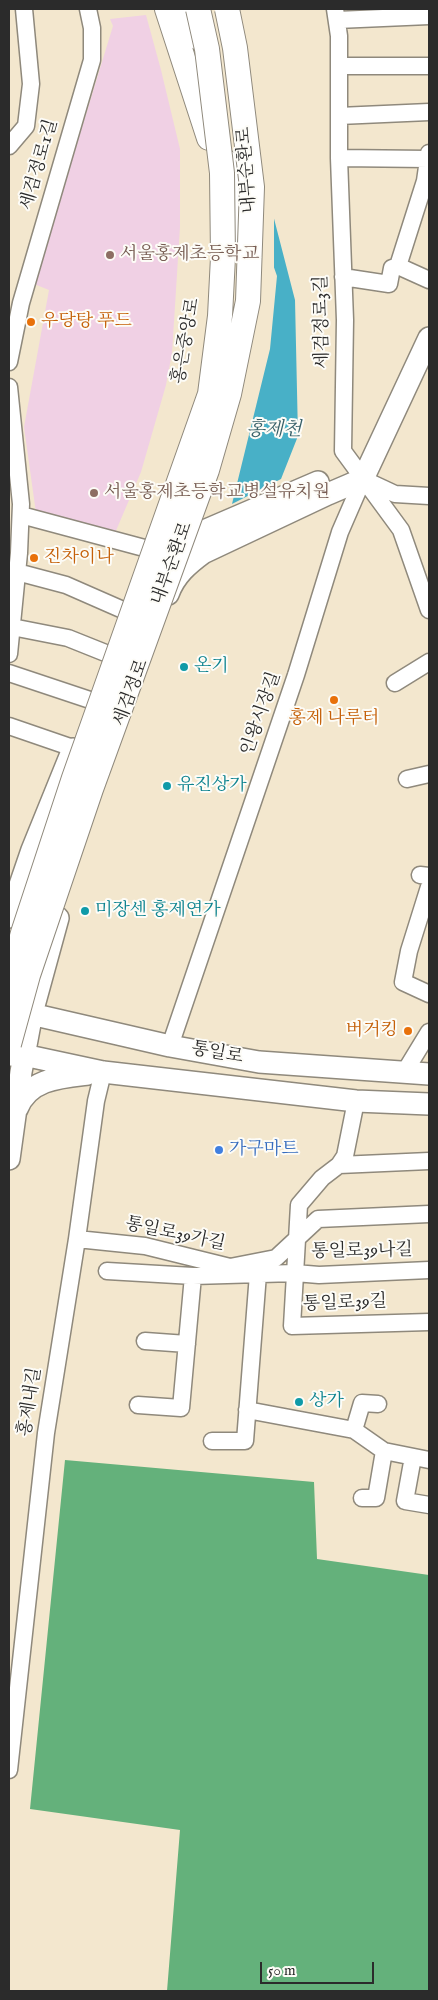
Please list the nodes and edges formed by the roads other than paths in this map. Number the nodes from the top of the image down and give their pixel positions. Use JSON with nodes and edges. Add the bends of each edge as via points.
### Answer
{"nodes":[{"id":1,"x":24,"y":9,"type":"edge"},
{"id":2,"x":88,"y":9,"type":"edge"},
{"id":3,"x":160,"y":9,"type":"edge"},
{"id":4,"x":167,"y":9,"type":"edge"},
{"id":5,"x":184,"y":9,"type":"edge"},
{"id":6,"x":198,"y":9,"type":"edge"},
{"id":7,"x":227,"y":9,"type":"edge"},
{"id":8,"x":336,"y":14,"type":"edge"},
{"id":9,"x":429,"y":16,"type":"edge"},
{"id":10,"x":339,"y":66,"type":"junction"},
{"id":11,"x":429,"y":66,"type":"edge"},
{"id":12,"x":429,"y":112,"type":"edge"},
{"id":13,"x":339,"y":116,"type":"junction"},
{"id":14,"x":209,"y":138,"type":"junction"},
{"id":15,"x":9,"y":146,"type":"edge"},
{"id":16,"x":429,"y":156,"type":"edge"},
{"id":17,"x":339,"y":158,"type":"junction"},
{"id":18,"x":398,"y":266,"type":"junction"},
{"id":19,"x":343,"y":277,"type":"junction"},
{"id":20,"x":429,"y":280,"type":"edge"},
{"id":21,"x":428,"y":343,"type":"edge"},
{"id":22,"x":9,"y":362,"type":"edge"},
{"id":23,"x":9,"y":387,"type":"edge"},
{"id":24,"x":363,"y":479,"type":"junction"},
{"id":25,"x":325,"y":487,"type":"junction"},
{"id":26,"x":14,"y":492,"type":"edge"},
{"id":27,"x":429,"y":496,"type":"edge"},
{"id":28,"x":21,"y":515,"type":"junction"},
{"id":29,"x":14,"y":548,"type":"edge"},
{"id":30,"x":177,"y":548,"type":"junction"},
{"id":31,"x":148,"y":549,"type":"junction"},
{"id":32,"x":18,"y":572,"type":"junction"},
{"id":33,"x":423,"y":572,"type":"edge"},
{"id":34,"x":133,"y":589,"type":"junction"},
{"id":35,"x":123,"y":610,"type":"junction"},
{"id":36,"x":429,"y":610,"type":"edge"},
{"id":37,"x":11,"y":617,"type":"edge"},
{"id":38,"x":9,"y":654,"type":"edge"},
{"id":39,"x":108,"y":654,"type":"junction"},
{"id":40,"x":429,"y":662,"type":"edge"},
{"id":41,"x":9,"y":673,"type":"edge"},
{"id":42,"x":395,"y":683,"type":"dead end"},
{"id":43,"x":90,"y":700,"type":"junction"},
{"id":44,"x":9,"y":726,"type":"edge"},
{"id":45,"x":74,"y":748,"type":"junction"},
{"id":46,"x":429,"y":774,"type":"edge"},
{"id":47,"x":407,"y":779,"type":"dead end"},
{"id":48,"x":32,"y":850,"type":"junction"},
{"id":49,"x":9,"y":875,"type":"edge"},
{"id":50,"x":426,"y":880,"type":"edge"},
{"id":51,"x":9,"y":917,"type":"edge"},
{"id":52,"x":9,"y":983,"type":"edge"},
{"id":53,"x":429,"y":994,"type":"edge"},
{"id":54,"x":9,"y":1009,"type":"edge"},
{"id":55,"x":32,"y":1013,"type":"junction"},
{"id":56,"x":429,"y":1032,"type":"edge"},
{"id":57,"x":170,"y":1046,"type":"junction"},
{"id":58,"x":14,"y":1052,"type":"edge"},
{"id":59,"x":103,"y":1072,"type":"junction"},
{"id":60,"x":404,"y":1073,"type":"junction"},
{"id":61,"x":429,"y":1074,"type":"edge"},
{"id":62,"x":356,"y":1101,"type":"junction"},
{"id":63,"x":429,"y":1104,"type":"edge"},
{"id":64,"x":14,"y":1115,"type":"junction"},
{"id":65,"x":9,"y":1159,"type":"edge"},
{"id":66,"x":429,"y":1161,"type":"edge"},
{"id":67,"x":339,"y":1165,"type":"junction"},
{"id":68,"x":429,"y":1214,"type":"edge"},
{"id":69,"x":299,"y":1236,"type":"junction"},
{"id":70,"x":78,"y":1239,"type":"junction"},
{"id":71,"x":269,"y":1268,"type":"junction"},
{"id":72,"x":429,"y":1270,"type":"edge"},
{"id":73,"x":107,"y":1271,"type":"dead end"},
{"id":74,"x":295,"y":1273,"type":"junction"},
{"id":75,"x":193,"y":1276,"type":"junction"},
{"id":76,"x":429,"y":1322,"type":"edge"},
{"id":77,"x":145,"y":1341,"type":"dead end"},
{"id":78,"x":187,"y":1344,"type":"junction"},
{"id":79,"x":378,"y":1404,"type":"dead end"},
{"id":80,"x":138,"y":1405,"type":"dead end"},
{"id":81,"x":247,"y":1410,"type":"junction"},
{"id":82,"x":354,"y":1430,"type":"junction"},
{"id":83,"x":212,"y":1441,"type":"dead end"},
{"id":84,"x":384,"y":1451,"type":"junction"},
{"id":85,"x":413,"y":1456,"type":"junction"},
{"id":86,"x":429,"y":1460,"type":"edge"},
{"id":87,"x":362,"y":1498,"type":"dead end"},
{"id":88,"x":429,"y":1506,"type":"edge"},
{"id":89,"x":9,"y":1770,"type":"edge"}],
"edges":[{"from":1,"to":15,"type":"street","via":[[31,84],[26,126]]},
{"from":2,"to":22,"type":"street","name":"세검정로1길","via":[[92,28],[92,60],[24,294]]},
{"from":3,"to":14,"type":"street","name":"홍은중앙로"},
{"from":4,"to":14,"type":"highway"},
{"from":5,"to":30,"type":"street","via":[[212,87],[231,156],[239,228],[236,313],[229,366]]},
{"from":6,"to":52,"type":"highway","name":"내부순환로","bridge":true,"via":[[207,49],[222,173],[224,257],[210,394],[74,778],[22,933]]},
{"from":7,"to":58,"type":"highway","name":"내부순환로","bridge":true,"via":[[252,187],[248,300],[229,394],[208,470],[91,789],[28,975]]},
{"from":8,"to":9,"type":"street","name":"세검정로3길"},
{"from":8,"to":10,"type":"street","name":"세검정로3길"},
{"from":10,"to":11,"type":"street"},
{"from":10,"to":13,"type":"street","name":"세검정로3길"},
{"from":12,"to":13,"type":"street"},
{"from":13,"to":17,"type":"street","name":"세검정로3길"},
{"from":14,"to":31,"type":"street","name":"홍은중앙로","via":[[218,220],[213,331],[199,389]]},
{"from":16,"to":17,"type":"street"},
{"from":16,"to":18,"type":"street","via":[[425,181]]},
{"from":17,"to":19,"type":"street","name":"세검정로3길"},
{"from":18,"to":19,"type":"street","via":[[392,268],[389,284]]},
{"from":18,"to":20,"type":"street"},
{"from":19,"to":24,"type":"street","name":"세검정로3길","via":[[343,451]]},
{"from":21,"to":24,"type":"main road"},
{"from":23,"to":26,"type":"street"},
{"from":24,"to":25,"type":"main road","name":"세검정로","via":[[343,471]]},
{"from":24,"to":27,"type":"street","via":[[395,494]]},
{"from":24,"to":33,"type":"street","name":"세검정로3길","via":[[401,530]]},
{"from":24,"to":57,"type":"street","name":"인왕시장길","via":[[340,532],[296,675]]},
{"from":25,"to":30,"type":"main road","name":"세검정로","via":[[204,532]]},
{"from":25,"to":55,"type":"main road","name":"세검정로","via":[[203,553],[177,577],[164,604],[79,840]]},
{"from":26,"to":28,"type":"street"},
{"from":28,"to":29,"type":"street"},
{"from":28,"to":31,"type":"street"},
{"from":29,"to":32,"type":"street"},
{"from":30,"to":34,"type":"main road","name":"세검정로","via":[[146,572]]},
{"from":31,"to":34,"type":"street","name":"홍은중앙로"},
{"from":32,"to":35,"type":"street","via":[[66,585]]},
{"from":32,"to":37,"type":"street"},
{"from":33,"to":36,"type":"street","name":"세검정로3길"},
{"from":34,"to":35,"type":"main road","name":"세검정로"},
{"from":35,"to":39,"type":"main road","name":"세검정로"},
{"from":37,"to":38,"type":"street"},
{"from":37,"to":39,"type":"street"},
{"from":39,"to":43,"type":"main road","name":"세검정로"},
{"from":40,"to":42,"type":"street"},
{"from":41,"to":43,"type":"street"},
{"from":43,"to":45,"type":"main road","name":"세검정로"},
{"from":44,"to":45,"type":"street"},
{"from":45,"to":48,"type":"main road","name":"세검정로"},
{"from":46,"to":47,"type":"street"},
{"from":48,"to":49,"type":"main road"},
{"from":48,"to":51,"type":"main road","name":"세검정로"},
{"from":50,"to":53,"type":"street","via":[[403,982]]},
{"from":54,"to":55,"type":"main road","name":"통일로"},
{"from":55,"to":57,"type":"main road","name":"통일로"},
{"from":55,"to":58,"type":"main road","name":"세검정로"},
{"from":56,"to":60,"type":"street"},
{"from":57,"to":60,"type":"main road","name":"통일로","via":[[259,1062]]},
{"from":58,"to":59,"type":"main road","name":"통일로"},
{"from":58,"to":64,"type":"main road","name":"세검정로"},
{"from":59,"to":62,"type":"main road","name":"통일로"},
{"from":59,"to":64,"type":"main road","via":[[43,1082],[23,1097]]},
{"from":59,"to":70,"type":"street","name":"홍제내길","via":[[96,1101]]},
{"from":60,"to":61,"type":"main road","name":"통일로"},
{"from":62,"to":63,"type":"main road","name":"통일로"},
{"from":62,"to":67,"type":"street","via":[[345,1156]]},
{"from":64,"to":65,"type":"main road","name":"세검정로"},
{"from":66,"to":67,"type":"street"},
{"from":67,"to":69,"type":"street","via":[[322,1178],[300,1205]]},
{"from":68,"to":69,"type":"street","via":[[318,1219]]},
{"from":69,"to":71,"type":"street"},
{"from":69,"to":74,"type":"street","name":"통일로39길"},
{"from":70,"to":71,"type":"street","name":"통일로39가길","via":[[145,1246],[230,1267]]},
{"from":70,"to":89,"type":"street","name":"홍제내길","via":[[46,1433]]},
{"from":71,"to":74,"type":"street","name":"통일로39나길"},
{"from":71,"to":75,"type":"street"},
{"from":71,"to":81,"type":"street"},
{"from":72,"to":74,"type":"street","name":"통일로39나길","via":[[319,1275]]},
{"from":73,"to":75,"type":"street"},
{"from":74,"to":76,"type":"street","name":"통일로39길","via":[[292,1326]]},
{"from":75,"to":78,"type":"street"},
{"from":77,"to":78,"type":"street"},
{"from":78,"to":80,"type":"street","via":[[181,1408]]},
{"from":79,"to":82,"type":"street","via":[[362,1403]]},
{"from":81,"to":82,"type":"street"},
{"from":81,"to":83,"type":"street","via":[[245,1442]]},
{"from":82,"to":84,"type":"street"},
{"from":84,"to":85,"type":"street"},
{"from":84,"to":87,"type":"street","via":[[376,1498]]},
{"from":85,"to":86,"type":"street"},
{"from":85,"to":88,"type":"street","via":[[405,1501]]}]}
